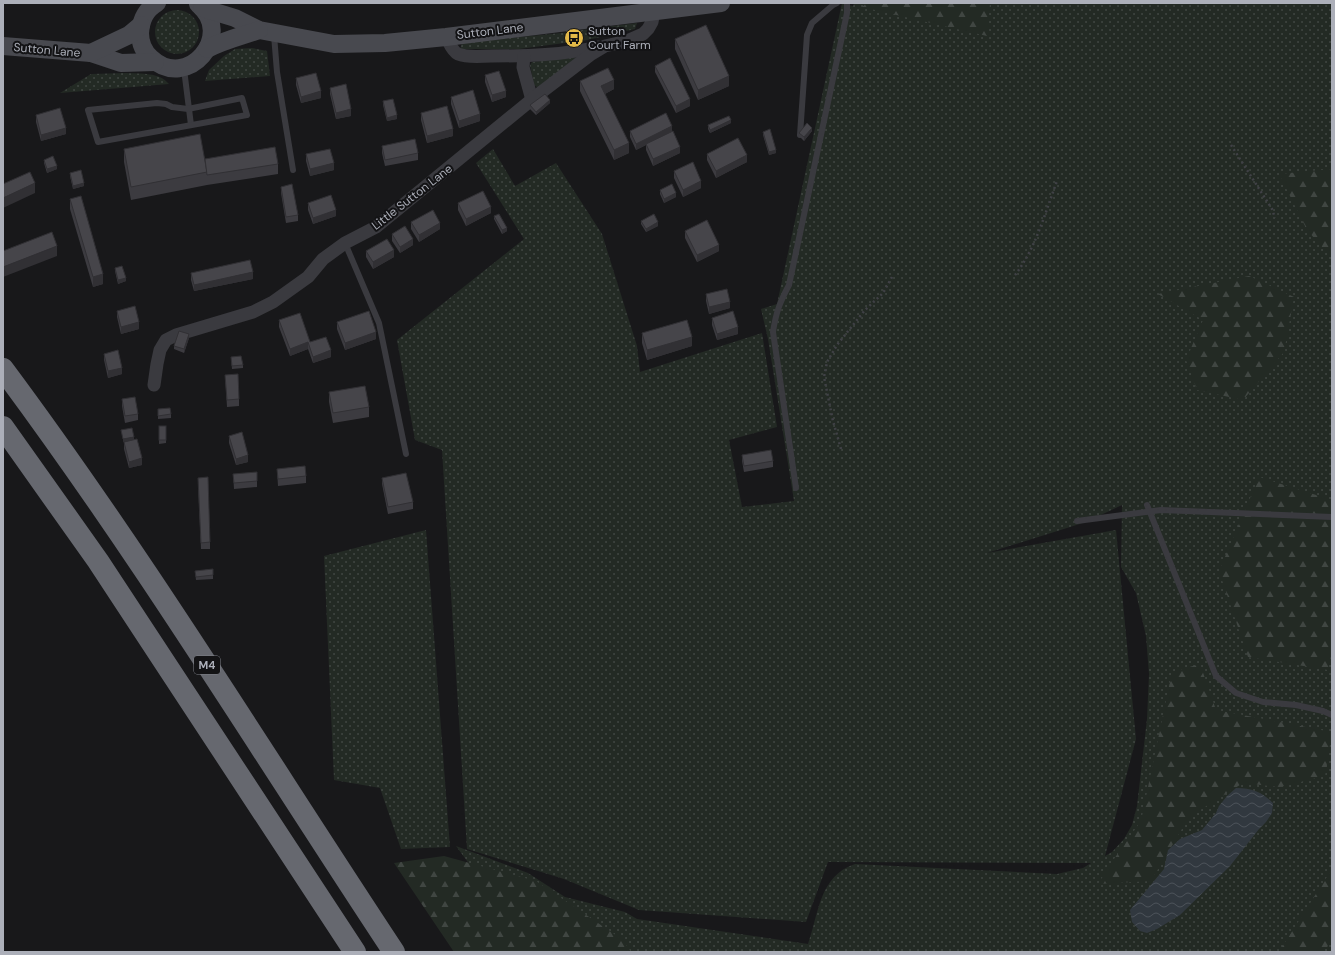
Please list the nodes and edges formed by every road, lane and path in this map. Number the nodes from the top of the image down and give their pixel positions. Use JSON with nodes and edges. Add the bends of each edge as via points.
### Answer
{"nodes":[{"id":1,"x":721,"y":3,"type":"edge"},
{"id":2,"x":837,"y":3,"type":"edge"},
{"id":3,"x":847,"y":3,"type":"edge"},
{"id":4,"x":153,"y":4,"type":"edge"},
{"id":5,"x":199,"y":6,"type":"edge"},
{"id":6,"x":654,"y":12,"type":"junction"},
{"id":7,"x":141,"y":25,"type":"junction"},
{"id":8,"x":267,"y":31,"type":"junction"},
{"id":9,"x":446,"y":37,"type":"junction"},
{"id":10,"x":3,"y":46,"type":"edge"},
{"id":11,"x":606,"y":46,"type":"junction"},
{"id":12,"x":207,"y":49,"type":"junction"},
{"id":13,"x":91,"y":53,"type":"junction"},
{"id":14,"x":524,"y":56,"type":"junction"},
{"id":15,"x":155,"y":62,"type":"junction"},
{"id":16,"x":184,"y":68,"type":"junction"},
{"id":17,"x":532,"y":100,"type":"junction"},
{"id":18,"x":188,"y":109,"type":"junction"},
{"id":19,"x":191,"y":125,"type":"junction"},
{"id":20,"x":800,"y":135,"type":"edge"},
{"id":21,"x":1231,"y":146,"type":"dead end"},
{"id":22,"x":293,"y":170,"type":"dead end"},
{"id":23,"x":1057,"y":182,"type":"dead end"},
{"id":24,"x":1275,"y":218,"type":"dead end"},
{"id":25,"x":345,"y":244,"type":"junction"},
{"id":26,"x":1016,"y":275,"type":"dead end"},
{"id":27,"x":892,"y":277,"type":"dead end"},
{"id":28,"x":3,"y":369,"type":"edge"},
{"id":29,"x":154,"y":385,"type":"dead end"},
{"id":30,"x":3,"y":427,"type":"edge"},
{"id":31,"x":841,"y":449,"type":"dead end"},
{"id":32,"x":406,"y":454,"type":"dead end"},
{"id":33,"x":796,"y":488,"type":"dead end"},
{"id":34,"x":1148,"y":508,"type":"junction"},
{"id":35,"x":1332,"y":517,"type":"edge"},
{"id":36,"x":1077,"y":520,"type":"dead end"},
{"id":37,"x":1332,"y":715,"type":"edge"},
{"id":38,"x":356,"y":952,"type":"edge"},
{"id":39,"x":394,"y":952,"type":"edge"}],
"edges":[{"from":1,"to":6,"type":"street","name":"Sutton Lane"},
{"from":2,"to":20,"type":"lane","via":[[812,23],[806,35]]},
{"from":3,"to":33,"type":"lane","via":[[847,13],[789,285],[780,301],[773,332]]},
{"from":4,"to":7,"type":"street"},
{"from":5,"to":8,"type":"street","name":"Sutton Lane"},
{"from":5,"to":12,"type":"street","via":[[208,15],[212,30]]},
{"from":6,"to":9,"type":"street","name":"Sutton Lane"},
{"from":6,"to":11,"type":"street","name":"Little Sutton Lane","via":[[652,22],[643,34]]},
{"from":7,"to":13,"type":"street","name":"Sutton Lane","via":[[129,35]]},
{"from":7,"to":15,"type":"street","via":[[142,46]]},
{"from":8,"to":9,"type":"street","name":"Sutton Lane","via":[[334,44],[385,43]]},
{"from":8,"to":12,"type":"street","via":[[221,42]]},
{"from":8,"to":22,"type":"lane","via":[[277,72]]},
{"from":9,"to":14,"type":"street","via":[[455,52],[460,55]]},
{"from":10,"to":13,"type":"street","name":"Sutton Lane"},
{"from":11,"to":14,"type":"street","via":[[560,54]]},
{"from":11,"to":17,"type":"street","name":"Little Sutton Lane","via":[[590,55]]},
{"from":12,"to":16,"type":"street","via":[[201,58]]},
{"from":13,"to":15,"type":"street","name":"Sutton Lane","via":[[121,63]]},
{"from":14,"to":17,"type":"street","via":[[523,67]]},
{"from":15,"to":16,"type":"street","via":[[173,68]]},
{"from":16,"to":18,"type":"lane"},
{"from":17,"to":25,"type":"street","name":"Little Sutton Lane","via":[[376,227]]},
{"from":18,"to":19,"type":"lane"},
{"from":18,"to":19,"type":"lane","via":[[242,98],[247,115]]},
{"from":18,"to":19,"type":"lane","via":[[157,103],[88,110],[98,142]]},
{"from":21,"to":24,"type":"path","via":[[1272,209]]},
{"from":23,"to":26,"type":"path","via":[[1033,244]]},
{"from":25,"to":29,"type":"street","name":"Little Sutton Lane","via":[[323,259],[308,277],[273,302],[252,312],[166,340],[159,354]]},
{"from":25,"to":32,"type":"lane","via":[[379,323]]},
{"from":27,"to":31,"type":"path","via":[[883,293],[836,345],[827,362],[824,377]]},
{"from":28,"to":39,"type":"highway","number":"M4","via":[[125,541]]},
{"from":30,"to":38,"type":"highway","number":"M4","via":[[102,567]]},
{"from":34,"to":35,"type":"lane"},
{"from":34,"to":36,"type":"lane"},
{"from":34,"to":37,"type":"lane","via":[[1216,676],[1236,693],[1263,702],[1296,706]]}]}
